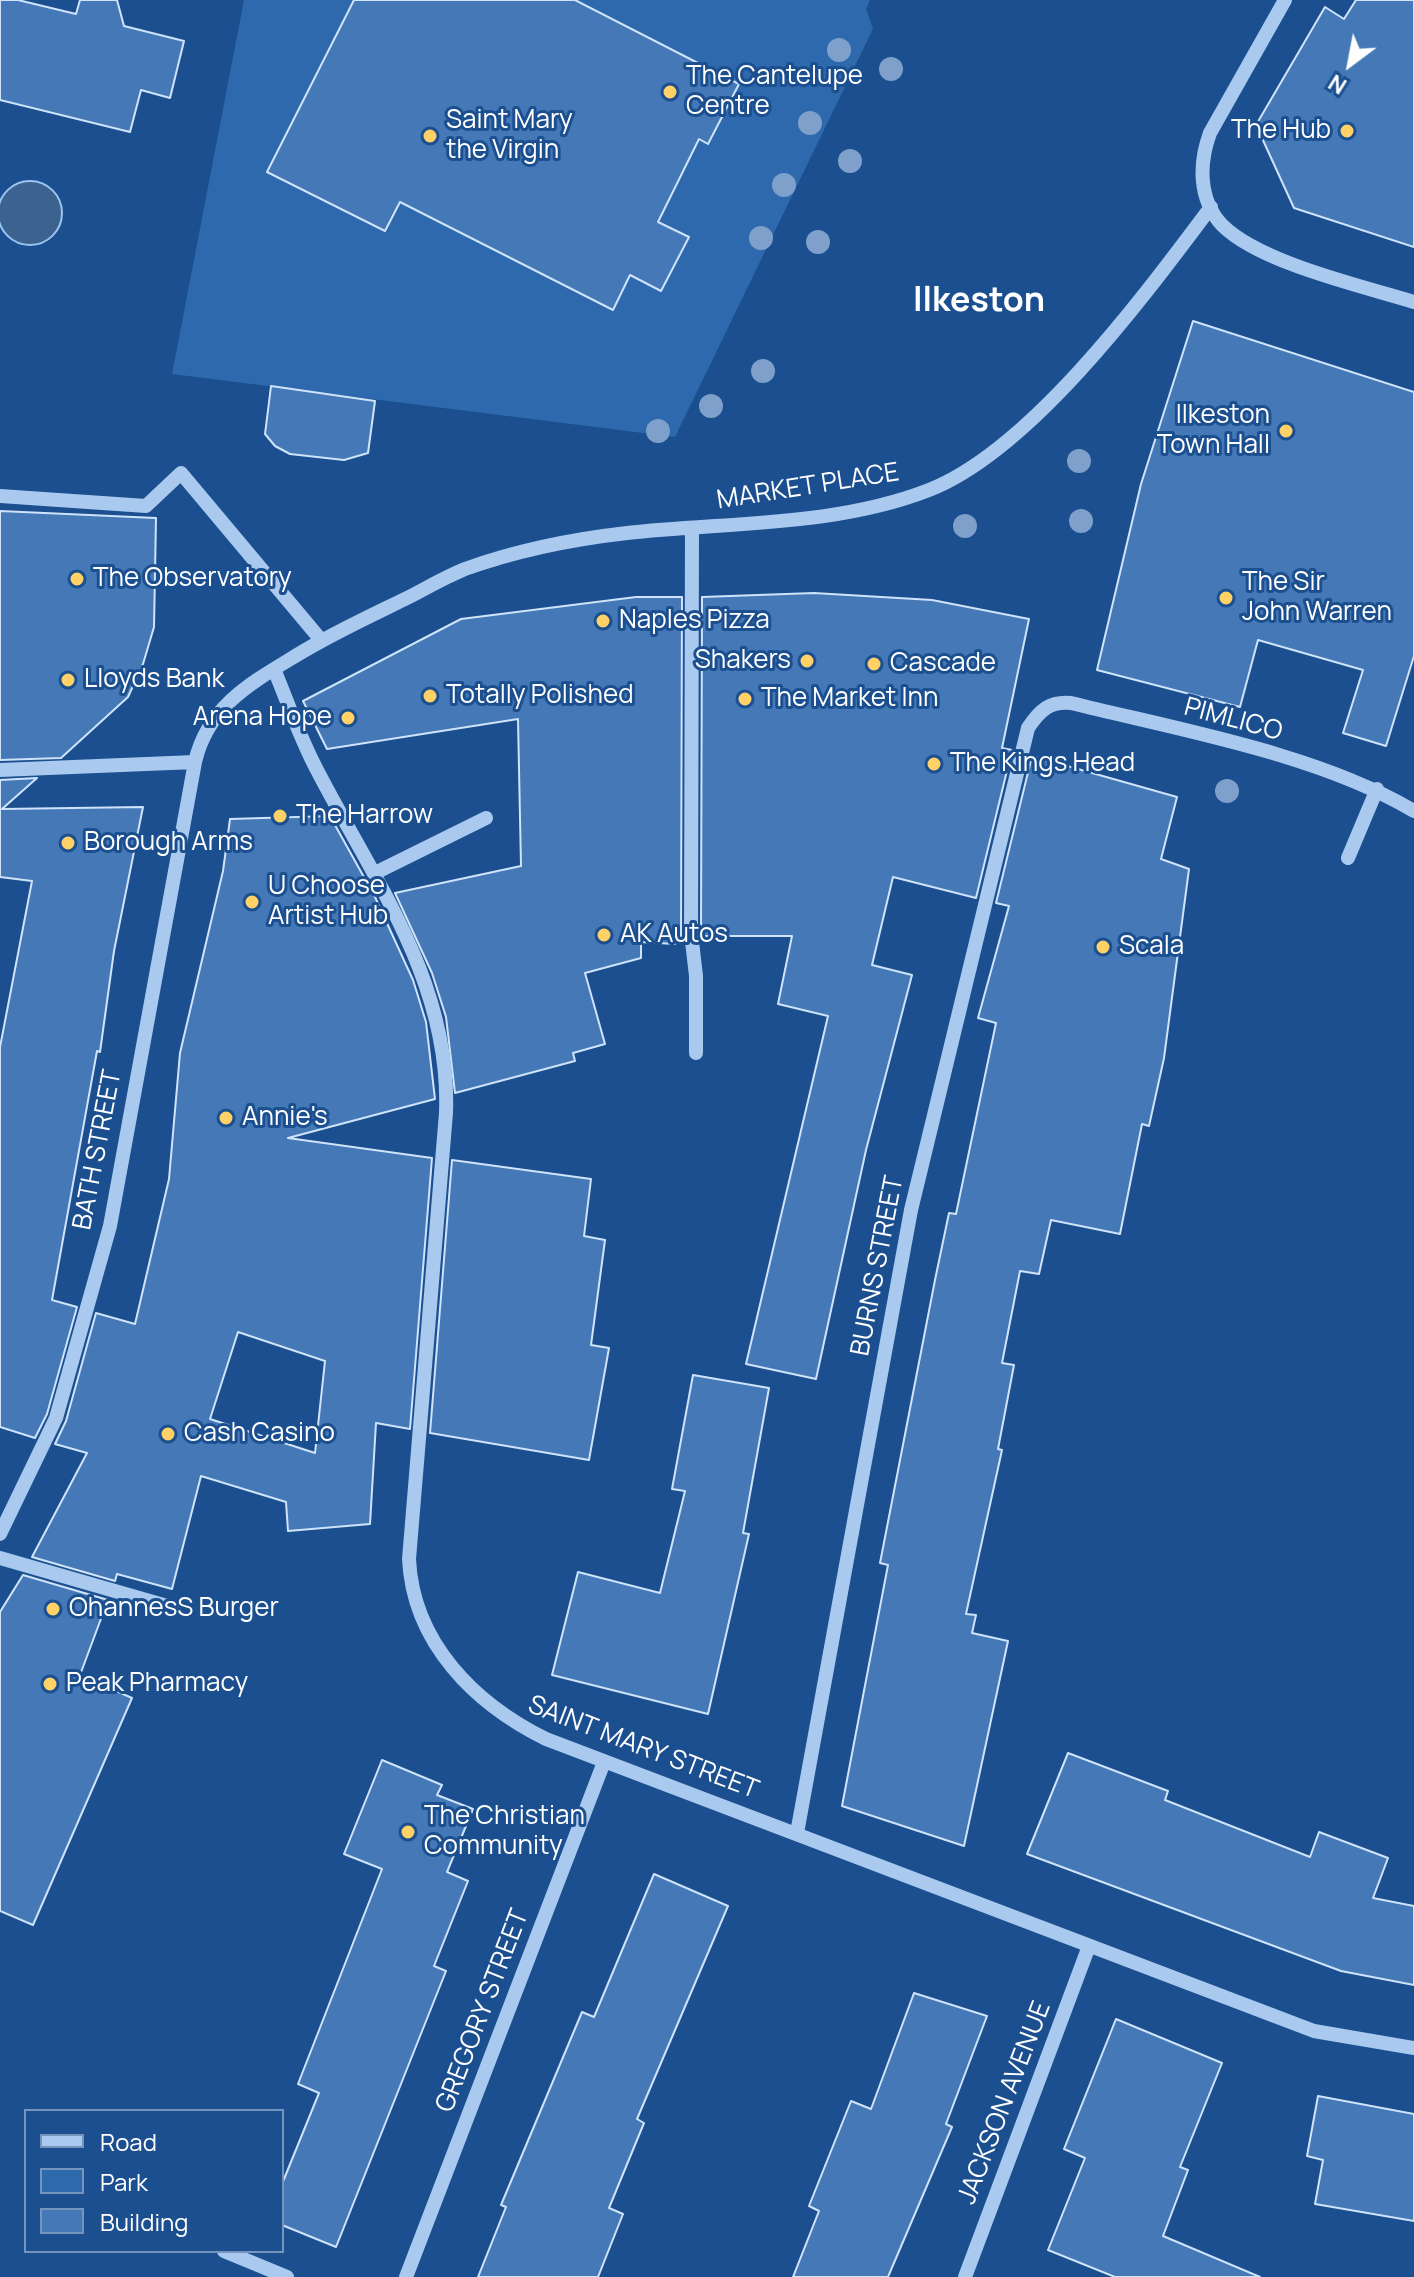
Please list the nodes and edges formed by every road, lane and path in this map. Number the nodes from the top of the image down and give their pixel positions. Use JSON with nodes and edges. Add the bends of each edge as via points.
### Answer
{"nodes":[{"id":1,"x":1285,"y":0,"type":"edge"},
{"id":2,"x":1211,"y":207,"type":"junction"},
{"id":3,"x":1414,"y":302,"type":"edge"},
{"id":4,"x":0,"y":496,"type":"edge"},
{"id":5,"x":692,"y":528,"type":"junction"},
{"id":6,"x":321,"y":640,"type":"junction"},
{"id":7,"x":274,"y":669,"type":"junction"},
{"id":8,"x":1036,"y":716,"type":"joint"},
{"id":9,"x":195,"y":762,"type":"junction"},
{"id":10,"x":0,"y":770,"type":"edge"},
{"id":11,"x":1377,"y":789,"type":"junction"},
{"id":12,"x":1414,"y":811,"type":"edge"},
{"id":13,"x":486,"y":818,"type":"dead end"},
{"id":14,"x":1348,"y":858,"type":"dead end"},
{"id":15,"x":375,"y":873,"type":"junction"},
{"id":16,"x":696,"y":1053,"type":"dead end"},
{"id":17,"x":0,"y":1534,"type":"edge"},
{"id":18,"x":0,"y":1558,"type":"edge"},
{"id":19,"x":174,"y":1608,"type":"dead end"},
{"id":20,"x":604,"y":1762,"type":"junction"},
{"id":21,"x":797,"y":1833,"type":"junction"},
{"id":22,"x":1089,"y":1946,"type":"junction"},
{"id":23,"x":1414,"y":2048,"type":"edge"},
{"id":24,"x":229,"y":2253,"type":"edge"},
{"id":25,"x":287,"y":2277,"type":"edge"},
{"id":26,"x":406,"y":2277,"type":"edge"},
{"id":27,"x":965,"y":2277,"type":"edge"}],
"edges":[{"from":1,"to":2,"type":"street","via":[[1205,145],[1201,181]]},
{"from":2,"to":3,"type":"street","via":[[1221,224],[1275,256]]},
{"from":2,"to":5,"type":"street","name":"MARKET PLACE","via":[[1067,385],[977,465],[929,490],[871,507]]},
{"from":4,"to":6,"type":"street","via":[[146,506],[181,473]]},
{"from":5,"to":6,"type":"street","name":"MARKET PLACE","via":[[624,533],[465,569]]},
{"from":5,"to":16,"type":"street","via":[[691,933]]},
{"from":6,"to":7,"type":"street","name":"MARKET PLACE"},
{"from":7,"to":9,"type":"street","name":"MARKET PLACE","via":[[227,703],[201,739]]},
{"from":7,"to":15,"type":"street","name":"SAINT MARY STREET","via":[[316,768]]},
{"from":8,"to":11,"type":"street","name":"PIMLICO","via":[[1055,702],[1071,703],[1285,758]]},
{"from":8,"to":21,"type":"street","name":"BURNS STREET","via":[[1024,741],[911,1210]]},
{"from":9,"to":10,"type":"street"},
{"from":9,"to":17,"type":"street","name":"BATH STREET","via":[[110,1226],[56,1418]]},
{"from":11,"to":12,"type":"street","name":"PIMLICO"},
{"from":11,"to":14,"type":"street"},
{"from":13,"to":15,"type":"street"},
{"from":15,"to":20,"type":"street","name":"SAINT MARY STREET","via":[[418,960],[442,1041],[446,1075],[410,1534],[411,1587],[433,1640],[479,1696],[510,1721]]},
{"from":18,"to":19,"type":"street"},
{"from":20,"to":21,"type":"street","name":"SAINT MARY STREET"},
{"from":20,"to":26,"type":"street","name":"GREGORY STREET"},
{"from":21,"to":22,"type":"street","name":"SAINT MARY STREET"},
{"from":22,"to":23,"type":"street","name":"SAINT MARY STREET","via":[[1314,2031]]},
{"from":22,"to":27,"type":"street","name":"JACKSON AVENUE"},
{"from":24,"to":25,"type":"street"}]}
